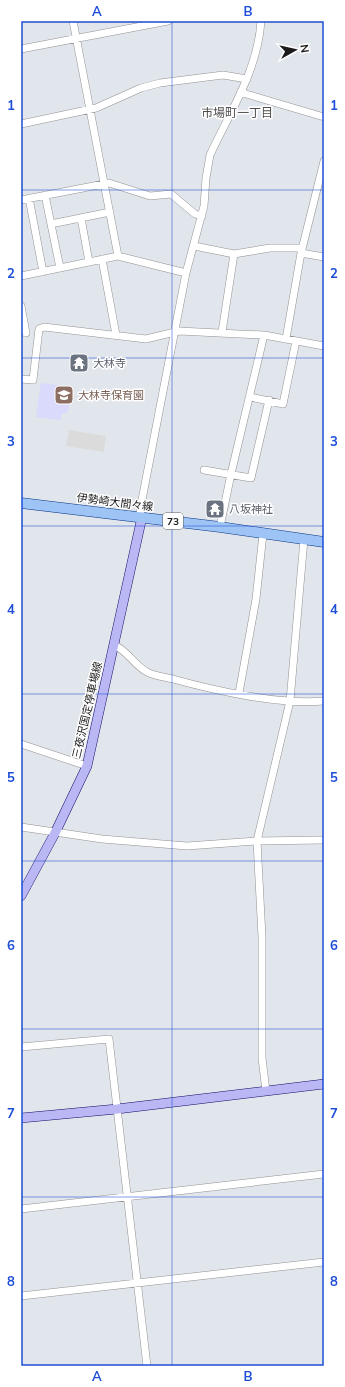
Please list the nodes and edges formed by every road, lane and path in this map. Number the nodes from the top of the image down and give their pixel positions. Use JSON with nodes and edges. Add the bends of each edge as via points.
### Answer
{"nodes":[{"id":1,"x":73,"y":21,"type":"edge"},
{"id":2,"x":168,"y":21,"type":"edge"},
{"id":3,"x":261,"y":21,"type":"edge"},
{"id":4,"x":76,"y":38,"type":"junction"},
{"id":5,"x":21,"y":49,"type":"edge"},
{"id":6,"x":247,"y":79,"type":"junction"},
{"id":7,"x":241,"y":91,"type":"junction"},
{"id":8,"x":89,"y":110,"type":"junction"},
{"id":9,"x":324,"y":117,"type":"edge"},
{"id":10,"x":21,"y":124,"type":"edge"},
{"id":11,"x":324,"y":161,"type":"edge"},
{"id":12,"x":104,"y":183,"type":"junction"},
{"id":13,"x":46,"y":195,"type":"junction"},
{"id":14,"x":29,"y":198,"type":"junction"},
{"id":15,"x":21,"y":200,"type":"edge"},
{"id":16,"x":110,"y":212,"type":"junction"},
{"id":17,"x":202,"y":216,"type":"junction"},
{"id":18,"x":81,"y":218,"type":"junction"},
{"id":19,"x":51,"y":224,"type":"junction"},
{"id":20,"x":194,"y":246,"type":"junction"},
{"id":21,"x":302,"y":251,"type":"junction"},
{"id":22,"x":234,"y":254,"type":"junction"},
{"id":23,"x":118,"y":256,"type":"junction"},
{"id":24,"x":324,"y":257,"type":"edge"},
{"id":25,"x":102,"y":259,"type":"junction"},
{"id":26,"x":90,"y":262,"type":"junction"},
{"id":27,"x":60,"y":268,"type":"junction"},
{"id":28,"x":44,"y":272,"type":"junction"},
{"id":29,"x":186,"y":273,"type":"junction"},
{"id":30,"x":21,"y":276,"type":"edge"},
{"id":31,"x":21,"y":306,"type":"edge"},
{"id":32,"x":176,"y":332,"type":"junction"},
{"id":33,"x":222,"y":332,"type":"junction"},
{"id":34,"x":26,"y":333,"type":"dead end"},
{"id":35,"x":116,"y":335,"type":"junction"},
{"id":36,"x":264,"y":335,"type":"junction"},
{"id":37,"x":286,"y":339,"type":"junction"},
{"id":38,"x":296,"y":341,"type":"junction"},
{"id":39,"x":324,"y":346,"type":"edge"},
{"id":40,"x":21,"y":379,"type":"edge"},
{"id":41,"x":250,"y":397,"type":"junction"},
{"id":42,"x":269,"y":400,"type":"junction"},
{"id":43,"x":204,"y":470,"type":"dead end"},
{"id":44,"x":231,"y":474,"type":"junction"},
{"id":45,"x":21,"y":503,"type":"edge"},
{"id":46,"x":142,"y":517,"type":"junction"},
{"id":47,"x":220,"y":527,"type":"junction"},
{"id":48,"x":263,"y":534,"type":"junction"},
{"id":49,"x":304,"y":539,"type":"junction"},
{"id":50,"x":324,"y":542,"type":"edge"},
{"id":51,"x":114,"y":646,"type":"junction"},
{"id":52,"x":239,"y":693,"type":"junction"},
{"id":53,"x":290,"y":701,"type":"junction"},
{"id":54,"x":324,"y":701,"type":"edge"},
{"id":55,"x":21,"y":744,"type":"edge"},
{"id":56,"x":86,"y":766,"type":"junction"},
{"id":57,"x":21,"y":827,"type":"edge"},
{"id":58,"x":55,"y":833,"type":"junction"},
{"id":59,"x":324,"y":840,"type":"edge"},
{"id":60,"x":258,"y":841,"type":"junction"},
{"id":61,"x":21,"y":896,"type":"edge"},
{"id":62,"x":21,"y":1047,"type":"edge"},
{"id":63,"x":324,"y":1084,"type":"edge"},
{"id":64,"x":266,"y":1091,"type":"junction"},
{"id":65,"x":117,"y":1109,"type":"junction"},
{"id":66,"x":21,"y":1118,"type":"edge"},
{"id":67,"x":324,"y":1174,"type":"edge"},
{"id":68,"x":128,"y":1198,"type":"junction"},
{"id":69,"x":21,"y":1210,"type":"edge"},
{"id":70,"x":324,"y":1262,"type":"edge"},
{"id":71,"x":138,"y":1284,"type":"junction"},
{"id":72,"x":21,"y":1296,"type":"edge"},
{"id":73,"x":147,"y":1366,"type":"edge"}],
"edges":[{"from":1,"to":4,"type":"street"},
{"from":2,"to":4,"type":"street"},
{"from":3,"to":6,"type":"street","via":[[260,39]]},
{"from":4,"to":5,"type":"street"},
{"from":4,"to":8,"type":"street"},
{"from":6,"to":7,"type":"street"},
{"from":6,"to":8,"type":"street","via":[[215,75],[160,82]]},
{"from":7,"to":9,"type":"street"},
{"from":7,"to":17,"type":"street","via":[[210,155]]},
{"from":8,"to":10,"type":"street"},
{"from":8,"to":12,"type":"street"},
{"from":11,"to":21,"type":"street"},
{"from":12,"to":13,"type":"street"},
{"from":12,"to":16,"type":"street"},
{"from":12,"to":17,"type":"street","via":[[150,196],[171,194]]},
{"from":13,"to":14,"type":"street"},
{"from":13,"to":19,"type":"street"},
{"from":14,"to":15,"type":"street"},
{"from":14,"to":28,"type":"street"},
{"from":16,"to":18,"type":"street"},
{"from":16,"to":23,"type":"street"},
{"from":17,"to":20,"type":"street"},
{"from":18,"to":19,"type":"street"},
{"from":18,"to":26,"type":"street"},
{"from":19,"to":27,"type":"street"},
{"from":20,"to":22,"type":"street"},
{"from":20,"to":29,"type":"street"},
{"from":21,"to":22,"type":"street","via":[[270,248]]},
{"from":21,"to":24,"type":"street"},
{"from":21,"to":37,"type":"street"},
{"from":22,"to":33,"type":"street"},
{"from":23,"to":25,"type":"street"},
{"from":23,"to":29,"type":"street"},
{"from":25,"to":26,"type":"street"},
{"from":25,"to":35,"type":"street"},
{"from":26,"to":27,"type":"street"},
{"from":27,"to":28,"type":"street"},
{"from":28,"to":30,"type":"street"},
{"from":29,"to":32,"type":"street"},
{"from":31,"to":34,"type":"street"},
{"from":32,"to":33,"type":"street"},
{"from":32,"to":35,"type":"street","via":[[146,339]]},
{"from":32,"to":46,"type":"street","via":[[142,504]]},
{"from":33,"to":36,"type":"street"},
{"from":35,"to":40,"type":"street","via":[[40,328],[33,380]]},
{"from":36,"to":37,"type":"street"},
{"from":36,"to":41,"type":"street"},
{"from":37,"to":38,"type":"street"},
{"from":38,"to":39,"type":"street"},
{"from":38,"to":42,"type":"street","via":[[283,404]]},
{"from":41,"to":42,"type":"street"},
{"from":41,"to":44,"type":"street"},
{"from":42,"to":44,"type":"street","via":[[251,478]]},
{"from":43,"to":44,"type":"street"},
{"from":44,"to":47,"type":"street"},
{"from":45,"to":46,"type":"main road","name":"伊勢崎大間々線","number":"73"},
{"from":46,"to":47,"type":"main road","name":"伊勢崎大間々線","number":"73"},
{"from":46,"to":51,"type":"main road","name":"三夜沢国定停車場線"},
{"from":47,"to":48,"type":"main road","name":"伊勢崎大間々線","number":"73"},
{"from":48,"to":49,"type":"main road","name":"伊勢崎大間々線","number":"73"},
{"from":48,"to":52,"type":"street","via":[[256,599]]},
{"from":49,"to":50,"type":"main road","name":"伊勢崎大間々線","number":"73"},
{"from":49,"to":53,"type":"street"},
{"from":51,"to":52,"type":"street","via":[[127,653],[148,673]]},
{"from":51,"to":56,"type":"main road","name":"三夜沢国定停車場線"},
{"from":52,"to":53,"type":"street"},
{"from":53,"to":54,"type":"street"},
{"from":53,"to":60,"type":"street"},
{"from":55,"to":56,"type":"street"},
{"from":56,"to":58,"type":"main road","name":"三夜沢国定停車場線"},
{"from":57,"to":58,"type":"street"},
{"from":58,"to":60,"type":"street","via":[[187,846]]},
{"from":58,"to":61,"type":"main road","name":"三夜沢国定停車場線"},
{"from":59,"to":60,"type":"street"},
{"from":60,"to":64,"type":"street","via":[[262,937],[262,1058]]},
{"from":62,"to":65,"type":"street","via":[[108,1039]]},
{"from":63,"to":64,"type":"main road"},
{"from":64,"to":65,"type":"main road"},
{"from":65,"to":66,"type":"main road"},
{"from":65,"to":68,"type":"street"},
{"from":67,"to":68,"type":"street"},
{"from":68,"to":69,"type":"street"},
{"from":68,"to":71,"type":"street"},
{"from":70,"to":71,"type":"street"},
{"from":71,"to":72,"type":"street"},
{"from":71,"to":73,"type":"street"}]}
